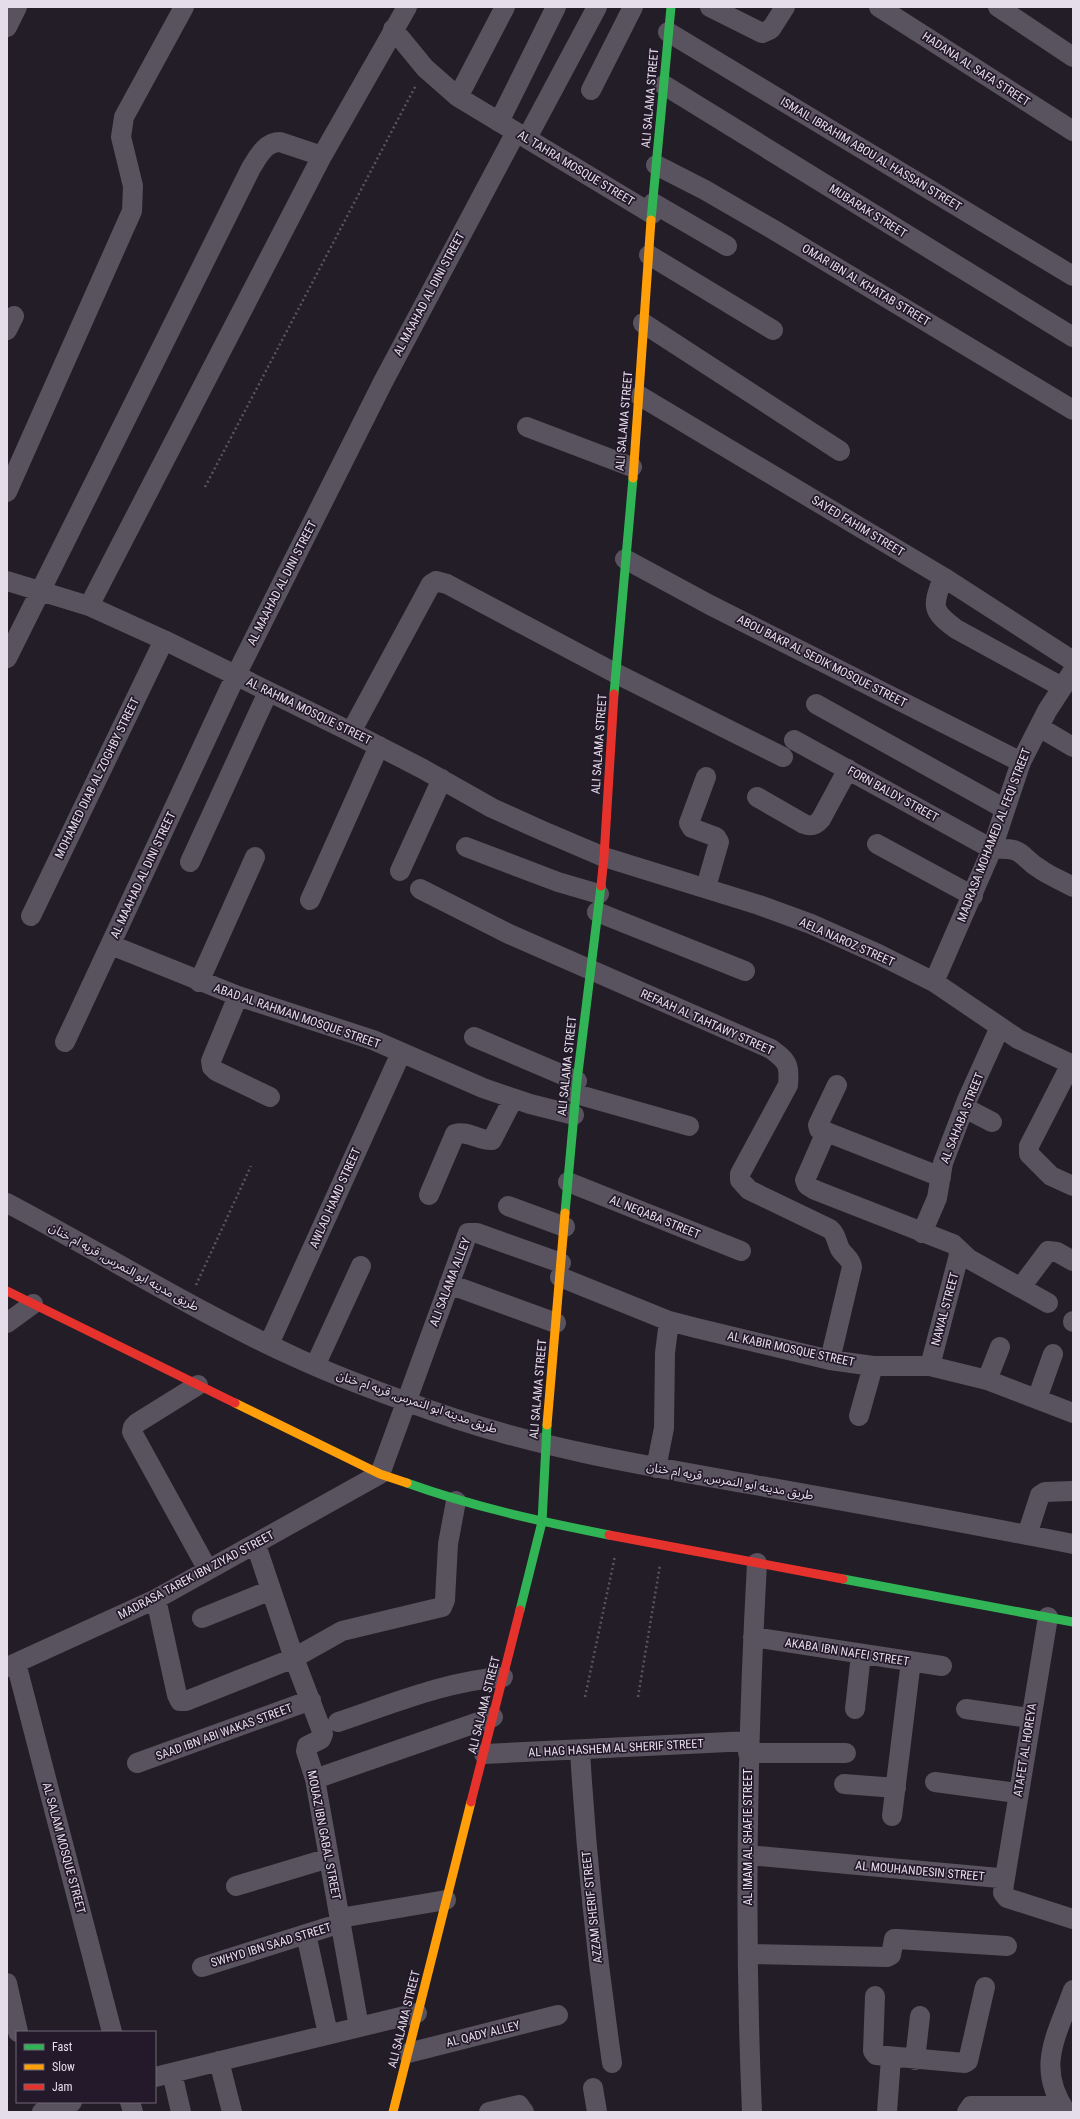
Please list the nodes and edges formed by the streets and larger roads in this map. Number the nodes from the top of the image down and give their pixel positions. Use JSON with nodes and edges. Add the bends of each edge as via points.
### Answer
{"nodes":[{"id":1,"x":17,"y":7,"type":"edge"},
{"id":2,"x":184,"y":7,"type":"edge"},
{"id":3,"x":407,"y":7,"type":"edge"},
{"id":4,"x":506,"y":7,"type":"edge"},
{"id":5,"x":556,"y":7,"type":"edge"},
{"id":6,"x":597,"y":7,"type":"edge"},
{"id":7,"x":633,"y":7,"type":"edge"},
{"id":8,"x":671,"y":7,"type":"edge"},
{"id":9,"x":710,"y":7,"type":"edge"},
{"id":10,"x":785,"y":7,"type":"edge"},
{"id":11,"x":879,"y":7,"type":"edge"},
{"id":12,"x":998,"y":7,"type":"edge"},
{"id":13,"x":7,"y":27,"type":"edge"},
{"id":14,"x":393,"y":29,"type":"junction"},
{"id":15,"x":668,"y":32,"type":"junction"},
{"id":16,"x":1073,"y":57,"type":"edge"},
{"id":17,"x":664,"y":85,"type":"junction"},
{"id":18,"x":591,"y":90,"type":"dead end"},
{"id":19,"x":458,"y":97,"type":"junction"},
{"id":20,"x":499,"y":122,"type":"junction"},
{"id":21,"x":1073,"y":131,"type":"edge"},
{"id":22,"x":521,"y":135,"type":"junction"},
{"id":23,"x":322,"y":156,"type":"junction"},
{"id":24,"x":656,"y":164,"type":"junction"},
{"id":25,"x":653,"y":208,"type":"junction"},
{"id":26,"x":727,"y":246,"type":"dead end"},
{"id":27,"x":649,"y":255,"type":"junction"},
{"id":28,"x":1073,"y":276,"type":"edge"},
{"id":29,"x":643,"y":323,"type":"junction"},
{"id":30,"x":773,"y":330,"type":"dead end"},
{"id":31,"x":1073,"y":337,"type":"edge"},
{"id":32,"x":640,"y":396,"type":"junction"},
{"id":33,"x":1073,"y":410,"type":"edge"},
{"id":34,"x":527,"y":427,"type":"dead end"},
{"id":35,"x":840,"y":451,"type":"dead end"},
{"id":36,"x":632,"y":467,"type":"junction"},
{"id":37,"x":7,"y":492,"type":"edge"},
{"id":38,"x":625,"y":559,"type":"junction"},
{"id":39,"x":943,"y":577,"type":"junction"},
{"id":40,"x":7,"y":581,"type":"edge"},
{"id":41,"x":40,"y":591,"type":"junction"},
{"id":42,"x":89,"y":606,"type":"junction"},
{"id":43,"x":164,"y":640,"type":"junction"},
{"id":44,"x":7,"y":658,"type":"edge"},
{"id":45,"x":1073,"y":661,"type":"edge"},
{"id":46,"x":1073,"y":671,"type":"edge"},
{"id":47,"x":615,"y":673,"type":"junction"},
{"id":48,"x":236,"y":675,"type":"junction"},
{"id":49,"x":1062,"y":687,"type":"junction"},
{"id":50,"x":268,"y":692,"type":"junction"},
{"id":51,"x":816,"y":704,"type":"dead end"},
{"id":52,"x":1039,"y":727,"type":"junction"},
{"id":53,"x":351,"y":732,"type":"junction"},
{"id":54,"x":794,"y":740,"type":"dead end"},
{"id":55,"x":379,"y":746,"type":"junction"},
{"id":56,"x":1073,"y":747,"type":"edge"},
{"id":57,"x":783,"y":757,"type":"dead end"},
{"id":58,"x":1021,"y":762,"type":"junction"},
{"id":59,"x":848,"y":769,"type":"junction"},
{"id":60,"x":706,"y":777,"type":"dead end"},
{"id":61,"x":442,"y":779,"type":"junction"},
{"id":62,"x":757,"y":797,"type":"dead end"},
{"id":63,"x":1005,"y":809,"type":"junction"},
{"id":64,"x":877,"y":844,"type":"dead end"},
{"id":65,"x":466,"y":847,"type":"dead end"},
{"id":66,"x":992,"y":849,"type":"junction"},
{"id":67,"x":604,"y":856,"type":"junction"},
{"id":68,"x":255,"y":857,"type":"dead end"},
{"id":69,"x":190,"y":862,"type":"dead end"},
{"id":70,"x":400,"y":871,"type":"dead end"},
{"id":71,"x":706,"y":887,"type":"junction"},
{"id":72,"x":1073,"y":887,"type":"edge"},
{"id":73,"x":420,"y":889,"type":"dead end"},
{"id":74,"x":973,"y":896,"type":"junction"},
{"id":75,"x":310,"y":900,"type":"dead end"},
{"id":76,"x":598,"y":903,"type":"junction"},
{"id":77,"x":31,"y":916,"type":"dead end"},
{"id":78,"x":111,"y":945,"type":"junction"},
{"id":79,"x":590,"y":970,"type":"junction"},
{"id":80,"x":745,"y":971,"type":"dead end"},
{"id":81,"x":199,"y":982,"type":"junction"},
{"id":82,"x":934,"y":982,"type":"junction"},
{"id":83,"x":238,"y":996,"type":"junction"},
{"id":84,"x":1000,"y":1027,"type":"junction"},
{"id":85,"x":474,"y":1037,"type":"dead end"},
{"id":86,"x":65,"y":1042,"type":"dead end"},
{"id":87,"x":401,"y":1053,"type":"junction"},
{"id":88,"x":1072,"y":1064,"type":"edge"},
{"id":89,"x":837,"y":1085,"type":"dead end"},
{"id":90,"x":576,"y":1088,"type":"junction"},
{"id":91,"x":270,"y":1097,"type":"dead end"},
{"id":92,"x":514,"y":1099,"type":"junction"},
{"id":93,"x":965,"y":1108,"type":"junction"},
{"id":94,"x":574,"y":1115,"type":"junction"},
{"id":95,"x":992,"y":1122,"type":"dead end"},
{"id":96,"x":688,"y":1126,"type":"dead end"},
{"id":97,"x":826,"y":1132,"type":"junction"},
{"id":98,"x":941,"y":1177,"type":"junction"},
{"id":99,"x":568,"y":1182,"type":"junction"},
{"id":100,"x":1073,"y":1186,"type":"edge"},
{"id":101,"x":429,"y":1195,"type":"dead end"},
{"id":102,"x":7,"y":1204,"type":"edge"},
{"id":103,"x":508,"y":1206,"type":"dead end"},
{"id":104,"x":565,"y":1227,"type":"junction"},
{"id":105,"x":922,"y":1232,"type":"junction"},
{"id":106,"x":741,"y":1251,"type":"dead end"},
{"id":107,"x":960,"y":1251,"type":"junction"},
{"id":108,"x":1073,"y":1261,"type":"edge"},
{"id":109,"x":361,"y":1266,"type":"dead end"},
{"id":110,"x":561,"y":1270,"type":"junction"},
{"id":111,"x":449,"y":1284,"type":"junction"},
{"id":112,"x":1021,"y":1287,"type":"junction"},
{"id":113,"x":7,"y":1291,"type":"edge"},
{"id":114,"x":1048,"y":1303,"type":"dead end"},
{"id":115,"x":33,"y":1304,"type":"junction"},
{"id":116,"x":669,"y":1321,"type":"junction"},
{"id":117,"x":7,"y":1323,"type":"edge"},
{"id":118,"x":556,"y":1323,"type":"junction"},
{"id":119,"x":269,"y":1344,"type":"junction"},
{"id":120,"x":1000,"y":1347,"type":"dead end"},
{"id":121,"x":1053,"y":1354,"type":"dead end"},
{"id":122,"x":830,"y":1360,"type":"junction"},
{"id":123,"x":315,"y":1366,"type":"junction"},
{"id":124,"x":873,"y":1366,"type":"junction"},
{"id":125,"x":930,"y":1366,"type":"junction"},
{"id":126,"x":987,"y":1380,"type":"junction"},
{"id":127,"x":198,"y":1385,"type":"junction"},
{"id":128,"x":1037,"y":1399,"type":"junction"},
{"id":129,"x":406,"y":1401,"type":"junction"},
{"id":130,"x":1073,"y":1413,"type":"edge"},
{"id":131,"x":859,"y":1416,"type":"dead end"},
{"id":132,"x":545,"y":1445,"type":"junction"},
{"id":133,"x":656,"y":1468,"type":"junction"},
{"id":134,"x":380,"y":1474,"type":"junction"},
{"id":135,"x":1073,"y":1491,"type":"edge"},
{"id":136,"x":456,"y":1500,"type":"junction"},
{"id":137,"x":542,"y":1522,"type":"junction"},
{"id":138,"x":1027,"y":1535,"type":"junction"},
{"id":139,"x":1073,"y":1544,"type":"edge"},
{"id":140,"x":256,"y":1545,"type":"junction"},
{"id":141,"x":757,"y":1563,"type":"junction"},
{"id":142,"x":208,"y":1570,"type":"junction"},
{"id":143,"x":271,"y":1590,"type":"junction"},
{"id":144,"x":156,"y":1599,"type":"junction"},
{"id":145,"x":1048,"y":1617,"type":"junction"},
{"id":146,"x":202,"y":1618,"type":"dead end"},
{"id":147,"x":1073,"y":1622,"type":"edge"},
{"id":148,"x":753,"y":1637,"type":"junction"},
{"id":149,"x":861,"y":1654,"type":"junction"},
{"id":150,"x":294,"y":1658,"type":"junction"},
{"id":151,"x":911,"y":1661,"type":"junction"},
{"id":152,"x":12,"y":1665,"type":"edge"},
{"id":153,"x":942,"y":1666,"type":"dead end"},
{"id":154,"x":504,"y":1677,"type":"junction"},
{"id":155,"x":311,"y":1700,"type":"junction"},
{"id":156,"x":856,"y":1709,"type":"dead end"},
{"id":157,"x":966,"y":1709,"type":"dead end"},
{"id":158,"x":493,"y":1717,"type":"junction"},
{"id":159,"x":1030,"y":1718,"type":"junction"},
{"id":160,"x":338,"y":1722,"type":"dead end"},
{"id":161,"x":748,"y":1747,"type":"junction"},
{"id":162,"x":580,"y":1750,"type":"junction"},
{"id":163,"x":484,"y":1754,"type":"junction"},
{"id":164,"x":846,"y":1754,"type":"dead end"},
{"id":165,"x":137,"y":1763,"type":"dead end"},
{"id":166,"x":315,"y":1779,"type":"junction"},
{"id":167,"x":934,"y":1782,"type":"dead end"},
{"id":168,"x":844,"y":1784,"type":"dead end"},
{"id":169,"x":896,"y":1788,"type":"junction"},
{"id":170,"x":1018,"y":1793,"type":"junction"},
{"id":171,"x":892,"y":1816,"type":"dead end"},
{"id":172,"x":748,"y":1855,"type":"junction"},
{"id":173,"x":330,"y":1858,"type":"junction"},
{"id":174,"x":1004,"y":1884,"type":"junction"},
{"id":175,"x":236,"y":1886,"type":"dead end"},
{"id":176,"x":446,"y":1900,"type":"junction"},
{"id":177,"x":1073,"y":1919,"type":"edge"},
{"id":178,"x":341,"y":1920,"type":"junction"},
{"id":179,"x":306,"y":1934,"type":"junction"},
{"id":180,"x":1007,"y":1946,"type":"dead end"},
{"id":181,"x":748,"y":1954,"type":"junction"},
{"id":182,"x":202,"y":1967,"type":"dead end"},
{"id":183,"x":7,"y":1983,"type":"edge"},
{"id":184,"x":984,"y":1987,"type":"dead end"},
{"id":185,"x":1073,"y":1990,"type":"edge"},
{"id":186,"x":875,"y":1996,"type":"dead end"},
{"id":187,"x":417,"y":2013,"type":"junction"},
{"id":188,"x":558,"y":2015,"type":"dead end"},
{"id":189,"x":920,"y":2016,"type":"dead end"},
{"id":190,"x":359,"y":2027,"type":"junction"},
{"id":191,"x":18,"y":2031,"type":"edge"},
{"id":192,"x":112,"y":2031,"type":"edge"},
{"id":193,"x":328,"y":2034,"type":"junction"},
{"id":194,"x":408,"y":2054,"type":"junction"},
{"id":195,"x":891,"y":2058,"type":"junction"},
{"id":196,"x":915,"y":2060,"type":"junction"},
{"id":197,"x":220,"y":2061,"type":"junction"},
{"id":198,"x":612,"y":2063,"type":"dead end"},
{"id":199,"x":163,"y":2075,"type":"edge"},
{"id":200,"x":593,"y":2088,"type":"dead end"},
{"id":201,"x":69,"y":2103,"type":"edge"},
{"id":202,"x":1064,"y":2109,"type":"edge"},
{"id":203,"x":42,"y":2112,"type":"edge"},
{"id":204,"x":181,"y":2112,"type":"edge"},
{"id":205,"x":232,"y":2112,"type":"edge"},
{"id":206,"x":393,"y":2112,"type":"edge"},
{"id":207,"x":489,"y":2112,"type":"edge"},
{"id":208,"x":524,"y":2112,"type":"edge"},
{"id":209,"x":597,"y":2112,"type":"edge"},
{"id":210,"x":752,"y":2112,"type":"edge"},
{"id":211,"x":887,"y":2112,"type":"edge"},
{"id":212,"x":967,"y":2112,"type":"edge"}],
"edges":[{"from":1,"to":13,"type":"street"},
{"from":2,"to":37,"type":"street","via":[[124,117],[121,137],[133,186],[132,211]]},
{"from":3,"to":14,"type":"street"},
{"from":4,"to":19,"type":"street"},
{"from":5,"to":20,"type":"street"},
{"from":6,"to":22,"type":"street","name":"AL MAAHAD AL DINI STREET"},
{"from":7,"to":18,"type":"street"},
{"from":8,"to":15,"type":"street","name":"ALI SALAMA STREET"},
{"from":9,"to":10,"type":"street","via":[[762,33],[771,29]]},
{"from":11,"to":21,"type":"street","name":"HADANA AL SAFA STREET"},
{"from":12,"to":16,"type":"street"},
{"from":14,"to":19,"type":"street","name":"AL TAHRA MOSQUE STREET","via":[[425,68]]},
{"from":14,"to":23,"type":"street"},
{"from":15,"to":17,"type":"street","name":"ALI SALAMA STREET"},
{"from":15,"to":28,"type":"street","name":"ISMAIL IBRAHIM ABOU AL HASSAN STREET"},
{"from":17,"to":24,"type":"street","name":"ALI SALAMA STREET"},
{"from":17,"to":31,"type":"street","name":"MUBARAK STREET"},
{"from":19,"to":20,"type":"street","name":"AL TAHRA MOSQUE STREET"},
{"from":20,"to":22,"type":"street","name":"AL TAHRA MOSQUE STREET"},
{"from":22,"to":25,"type":"street","name":"AL TAHRA MOSQUE STREET"},
{"from":22,"to":48,"type":"street","name":"AL MAAHAD AL DINI STREET","via":[[386,375]]},
{"from":23,"to":41,"type":"street","via":[[273,142],[266,146],[251,168]]},
{"from":23,"to":42,"type":"street"},
{"from":24,"to":25,"type":"street","name":"ALI SALAMA STREET"},
{"from":24,"to":33,"type":"street","name":"OMAR IBN AL KHATAB STREET","via":[[746,214]]},
{"from":25,"to":26,"type":"street","name":"AL TAHRA MOSQUE STREET"},
{"from":25,"to":27,"type":"street","name":"ALI SALAMA STREET"},
{"from":27,"to":29,"type":"street","name":"ALI SALAMA STREET"},
{"from":27,"to":30,"type":"street"},
{"from":29,"to":32,"type":"street","name":"ALI SALAMA STREET"},
{"from":29,"to":35,"type":"street"},
{"from":32,"to":36,"type":"street","name":"ALI SALAMA STREET"},
{"from":32,"to":39,"type":"street","name":"SAYED FAHIM STREET"},
{"from":34,"to":36,"type":"street"},
{"from":36,"to":38,"type":"street","name":"ALI SALAMA STREET"},
{"from":38,"to":47,"type":"street","name":"ALI SALAMA STREET"},
{"from":38,"to":58,"type":"street","name":"ABOU BAKR AL SEDIK MOSQUE STREET","via":[[710,605]]},
{"from":39,"to":45,"type":"street","name":"SAYED FAHIM STREET"},
{"from":39,"to":49,"type":"street","via":[[936,598],[936,608],[943,620]]},
{"from":40,"to":41,"type":"street","name":"AL RAHMA MOSQUE STREET"},
{"from":41,"to":42,"type":"street","name":"AL RAHMA MOSQUE STREET"},
{"from":41,"to":44,"type":"street"},
{"from":42,"to":43,"type":"street","name":"AL RAHMA MOSQUE STREET"},
{"from":43,"to":48,"type":"street","name":"AL RAHMA MOSQUE STREET"},
{"from":43,"to":77,"type":"street","name":"MOHAMED DIAB AL ZOGHBY STREET"},
{"from":46,"to":49,"type":"street","name":"MADRASA MOHAMED AL FEQI STREET"},
{"from":47,"to":53,"type":"street","via":[[447,584],[436,582],[431,584]]},
{"from":47,"to":57,"type":"street"},
{"from":47,"to":67,"type":"street","name":"ALI SALAMA STREET"},
{"from":48,"to":50,"type":"street","name":"AL RAHMA MOSQUE STREET"},
{"from":48,"to":78,"type":"street","name":"AL MAAHAD AL DINI STREET"},
{"from":49,"to":52,"type":"street","name":"MADRASA MOHAMED AL FEQI STREET"},
{"from":50,"to":53,"type":"street","name":"AL RAHMA MOSQUE STREET"},
{"from":50,"to":69,"type":"street"},
{"from":51,"to":63,"type":"street"},
{"from":52,"to":56,"type":"street"},
{"from":52,"to":58,"type":"street","name":"MADRASA MOHAMED AL FEQI STREET"},
{"from":53,"to":55,"type":"street","name":"AL RAHMA MOSQUE STREET"},
{"from":54,"to":59,"type":"street","name":"FORN BALDY STREET"},
{"from":55,"to":61,"type":"street","name":"AL RAHMA MOSQUE STREET"},
{"from":55,"to":75,"type":"street"},
{"from":58,"to":63,"type":"street","name":"MADRASA MOHAMED AL FEQI STREET"},
{"from":59,"to":62,"type":"street","via":[[821,818],[812,826]]},
{"from":59,"to":66,"type":"street","name":"FORN BALDY STREET"},
{"from":60,"to":71,"type":"street","via":[[689,823],[692,828],[716,837],[719,842]]},
{"from":61,"to":67,"type":"street","name":"AL RAHMA MOSQUE STREET","via":[[492,808]]},
{"from":61,"to":70,"type":"street"},
{"from":63,"to":66,"type":"street","name":"MADRASA MOHAMED AL FEQI STREET"},
{"from":64,"to":74,"type":"street"},
{"from":65,"to":76,"type":"street","via":[[558,882]]},
{"from":66,"to":72,"type":"street","via":[[1010,848],[1020,851],[1040,870]]},
{"from":66,"to":74,"type":"street","name":"MADRASA MOHAMED AL FEQI STREET"},
{"from":67,"to":71,"type":"street","name":"AELA NAROZ STREET"},
{"from":67,"to":76,"type":"street","name":"ALI SALAMA STREET"},
{"from":68,"to":81,"type":"street"},
{"from":71,"to":82,"type":"street","name":"AELA NAROZ STREET","via":[[811,924]]},
{"from":73,"to":79,"type":"street","via":[[509,934]]},
{"from":74,"to":82,"type":"street","name":"MADRASA MOHAMED AL FEQI STREET"},
{"from":76,"to":79,"type":"street","name":"ALI SALAMA STREET"},
{"from":76,"to":80,"type":"street"},
{"from":78,"to":81,"type":"street","name":"ABAD AL RAHMAN MOSQUE STREET"},
{"from":78,"to":86,"type":"street","name":"AL MAAHAD AL DINI STREET"},
{"from":79,"to":90,"type":"street","name":"ALI SALAMA STREET"},
{"from":79,"to":122,"type":"street","name":"REFAAH AL TAHTAWY STREET","via":[[771,1049],[786,1060],[789,1071],[788,1085],[740,1174],[740,1180],[749,1190],[830,1229],[835,1234],[840,1249],[850,1259],[852,1267]]},
{"from":81,"to":83,"type":"street","name":"ABAD AL RAHMAN MOSQUE STREET"},
{"from":82,"to":84,"type":"street","name":"AELA NAROZ STREET"},
{"from":83,"to":87,"type":"street","name":"ABAD AL RAHMAN MOSQUE STREET","via":[[344,1030]]},
{"from":83,"to":91,"type":"street","via":[[211,1061],[212,1067]]},
{"from":84,"to":88,"type":"street","name":"AELA NAROZ STREET","via":[[1018,1039]]},
{"from":84,"to":93,"type":"street","name":"AL SAHABA STREET"},
{"from":85,"to":90,"type":"street"},
{"from":87,"to":92,"type":"street","name":"ABAD AL RAHMAN MOSQUE STREET"},
{"from":87,"to":119,"type":"street","name":"AWLAD HAMD STREET"},
{"from":88,"to":100,"type":"street","via":[[1029,1146],[1029,1154],[1052,1176]]},
{"from":89,"to":97,"type":"street","via":[[818,1125]]},
{"from":90,"to":94,"type":"street","name":"ALI SALAMA STREET"},
{"from":90,"to":96,"type":"street"},
{"from":92,"to":94,"type":"street","name":"ABAD AL RAHMAN MOSQUE STREET"},
{"from":92,"to":101,"type":"street","via":[[492,1140],[461,1132],[455,1134]]},
{"from":93,"to":95,"type":"street"},
{"from":93,"to":98,"type":"street","name":"AL SAHABA STREET","via":[[943,1163]]},
{"from":94,"to":99,"type":"street","name":"ALI SALAMA STREET"},
{"from":97,"to":98,"type":"street"},
{"from":97,"to":105,"type":"street","via":[[805,1180],[807,1185]]},
{"from":98,"to":105,"type":"street","name":"AL SAHABA STREET","via":[[937,1198]]},
{"from":99,"to":104,"type":"street","name":"ALI SALAMA STREET"},
{"from":99,"to":106,"type":"street","name":"AL NEQABA STREET"},
{"from":102,"to":119,"type":"street","name":"طريق مدينه ابو النمرس, قريه ام خنان"},
{"from":103,"to":104,"type":"street"},
{"from":104,"to":110,"type":"street","name":"ALI SALAMA STREET"},
{"from":105,"to":107,"type":"street","via":[[953,1244]]},
{"from":107,"to":112,"type":"street","via":[[969,1259]]},
{"from":107,"to":125,"type":"street","name":"NAWAL STREET"},
{"from":108,"to":112,"type":"street","via":[[1057,1252],[1048,1251]]},
{"from":109,"to":123,"type":"street"},
{"from":110,"to":111,"type":"street","name":"ALI SALAMA ALLEY","via":[[473,1232],[468,1233],[465,1238]]},
{"from":110,"to":116,"type":"street","name":"AL KABIR MOSQUE STREET"},
{"from":110,"to":118,"type":"street","name":"ALI SALAMA STREET"},
{"from":111,"to":118,"type":"street"},
{"from":111,"to":129,"type":"street","name":"ALI SALAMA ALLEY"},
{"from":112,"to":114,"type":"street"},
{"from":113,"to":115,"type":"street"},
{"from":115,"to":117,"type":"street"},
{"from":115,"to":127,"type":"street"},
{"from":116,"to":122,"type":"street","name":"AL KABIR MOSQUE STREET"},
{"from":116,"to":133,"type":"street","via":[[665,1353],[664,1428]]},
{"from":118,"to":132,"type":"street","name":"ALI SALAMA STREET"},
{"from":119,"to":123,"type":"street","name":"طريق مدينه ابو النمرس, قريه ام خنان"},
{"from":120,"to":126,"type":"street"},
{"from":121,"to":128,"type":"street"},
{"from":122,"to":124,"type":"street","name":"AL KABIR MOSQUE STREET"},
{"from":123,"to":129,"type":"street","name":"طريق مدينه ابو النمرس, قريه ام خنان"},
{"from":124,"to":125,"type":"street","name":"AL KABIR MOSQUE STREET"},
{"from":124,"to":131,"type":"street"},
{"from":125,"to":126,"type":"street","name":"AL KABIR MOSQUE STREET"},
{"from":126,"to":128,"type":"street","name":"AL KABIR MOSQUE STREET"},
{"from":127,"to":134,"type":"street"},
{"from":127,"to":142,"type":"street","via":[[137,1423],[132,1432]]},
{"from":128,"to":130,"type":"street","name":"AL KABIR MOSQUE STREET"},
{"from":129,"to":132,"type":"street","name":"طريق مدينه ابو النمرس, قريه ام خنان","via":[[456,1419]]},
{"from":129,"to":134,"type":"street","name":"ALI SALAMA ALLEY"},
{"from":132,"to":133,"type":"street","name":"طريق مدينه ابو النمرس, قريه ام خنان"},
{"from":132,"to":137,"type":"street","name":"ALI SALAMA STREET"},
{"from":133,"to":138,"type":"street","name":"طريق مدينه ابو النمرس, قريه ام خنان"},
{"from":134,"to":136,"type":"street"},
{"from":134,"to":140,"type":"street","name":"MADRASA TAREK IBN ZIYAD STREET"},
{"from":135,"to":138,"type":"street","via":[[1045,1492],[1040,1495]]},
{"from":136,"to":137,"type":"street"},
{"from":136,"to":150,"type":"street","via":[[448,1544],[445,1600],[442,1607],[342,1631]]},
{"from":137,"to":141,"type":"street"},
{"from":137,"to":154,"type":"street","name":"ALI SALAMA STREET"},
{"from":138,"to":139,"type":"street","name":"طريق مدينه ابو النمرس, قريه ام خنان"},
{"from":140,"to":142,"type":"street","name":"MADRASA TAREK IBN ZIYAD STREET"},
{"from":140,"to":143,"type":"street","name":"MOUAZ IBN GABAL STREET"},
{"from":141,"to":145,"type":"street"},
{"from":141,"to":148,"type":"street","name":"AL IMAM AL SHAFIE STREET"},
{"from":142,"to":144,"type":"street","name":"MADRASA TAREK IBN ZIYAD STREET"},
{"from":143,"to":146,"type":"street"},
{"from":143,"to":150,"type":"street","name":"MOUAZ IBN GABAL STREET"},
{"from":144,"to":150,"type":"street","via":[[180,1700],[186,1701]]},
{"from":144,"to":152,"type":"street","name":"MADRASA TAREK IBN ZIYAD STREET"},
{"from":145,"to":147,"type":"street"},
{"from":145,"to":159,"type":"street","name":"ATAFET AL HOREYA"},
{"from":148,"to":149,"type":"street","name":"AKABA IBN NAFEI STREET"},
{"from":148,"to":161,"type":"street","name":"AL IMAM AL SHAFIE STREET"},
{"from":149,"to":151,"type":"street","name":"AKABA IBN NAFEI STREET"},
{"from":149,"to":156,"type":"street"},
{"from":150,"to":155,"type":"street","name":"MOUAZ IBN GABAL STREET"},
{"from":151,"to":153,"type":"street","name":"AKABA IBN NAFEI STREET"},
{"from":151,"to":169,"type":"street"},
{"from":152,"to":192,"type":"street","name":"AL SALAM MOSQUE STREET"},
{"from":154,"to":158,"type":"street","name":"ALI SALAMA STREET"},
{"from":154,"to":160,"type":"street","via":[[447,1685]]},
{"from":155,"to":165,"type":"street","name":"SAAD IBN ABI WAKAS STREET"},
{"from":155,"to":166,"type":"street","name":"MOUAZ IBN GABAL STREET","via":[[323,1735],[306,1748]]},
{"from":157,"to":159,"type":"street"},
{"from":158,"to":163,"type":"street","name":"ALI SALAMA STREET"},
{"from":158,"to":166,"type":"street"},
{"from":159,"to":170,"type":"street","name":"ATAFET AL HOREYA"},
{"from":161,"to":162,"type":"street","name":"AL HAG HASHEM AL SHERIF STREET"},
{"from":161,"to":164,"type":"street","name":"AL HAG HASHEM AL SHERIF STREET"},
{"from":161,"to":172,"type":"street","name":"AL IMAM AL SHAFIE STREET"},
{"from":162,"to":163,"type":"street","name":"AL HAG HASHEM AL SHERIF STREET"},
{"from":162,"to":198,"type":"street","name":"AZZAM SHERIF STREET","via":[[586,1854],[596,1951]]},
{"from":163,"to":176,"type":"street","name":"ALI SALAMA STREET"},
{"from":166,"to":173,"type":"street","name":"MOUAZ IBN GABAL STREET"},
{"from":167,"to":170,"type":"street"},
{"from":168,"to":169,"type":"street"},
{"from":169,"to":171,"type":"street"},
{"from":170,"to":174,"type":"street","name":"ATAFET AL HOREYA"},
{"from":172,"to":174,"type":"street","name":"AL MOUHANDESIN STREET","via":[[999,1878]]},
{"from":172,"to":181,"type":"street","name":"AL IMAM AL SHAFIE STREET"},
{"from":173,"to":175,"type":"street"},
{"from":173,"to":178,"type":"street","name":"MOUAZ IBN GABAL STREET"},
{"from":174,"to":177,"type":"street","via":[[1002,1893],[1007,1898]]},
{"from":176,"to":178,"type":"street","name":"SWHYD IBN SAAD STREET"},
{"from":176,"to":187,"type":"street","name":"ALI SALAMA STREET"},
{"from":178,"to":179,"type":"street","name":"SWHYD IBN SAAD STREET"},
{"from":178,"to":190,"type":"street","name":"MOUAZ IBN GABAL STREET"},
{"from":179,"to":182,"type":"street","name":"SWHYD IBN SAAD STREET"},
{"from":179,"to":193,"type":"street"},
{"from":180,"to":181,"type":"street","via":[[897,1938],[894,1939],[891,1955],[887,1957]]},
{"from":181,"to":210,"type":"street","name":"AL IMAM AL SHAFIE STREET"},
{"from":183,"to":191,"type":"street"},
{"from":184,"to":196,"type":"street","via":[[968,2061],[960,2063]]},
{"from":185,"to":202,"type":"street","via":[[1050,2059],[1049,2071],[1053,2089]]},
{"from":186,"to":195,"type":"street","via":[[873,2051],[878,2057]]},
{"from":187,"to":190,"type":"street"},
{"from":187,"to":194,"type":"street","name":"ALI SALAMA STREET"},
{"from":188,"to":194,"type":"street","name":"AL QADY ALLEY"},
{"from":189,"to":196,"type":"street"},
{"from":190,"to":193,"type":"street"},
{"from":193,"to":197,"type":"street"},
{"from":194,"to":206,"type":"street","name":"ALI SALAMA STREET"},
{"from":195,"to":196,"type":"street"},
{"from":195,"to":211,"type":"street"},
{"from":197,"to":199,"type":"street"},
{"from":197,"to":205,"type":"street"},
{"from":199,"to":204,"type":"street"},
{"from":200,"to":209,"type":"street"},
{"from":201,"to":203,"type":"street"},
{"from":202,"to":212,"type":"street","via":[[971,2106]]},
{"from":207,"to":208,"type":"street","via":[[519,2105]]}]}
